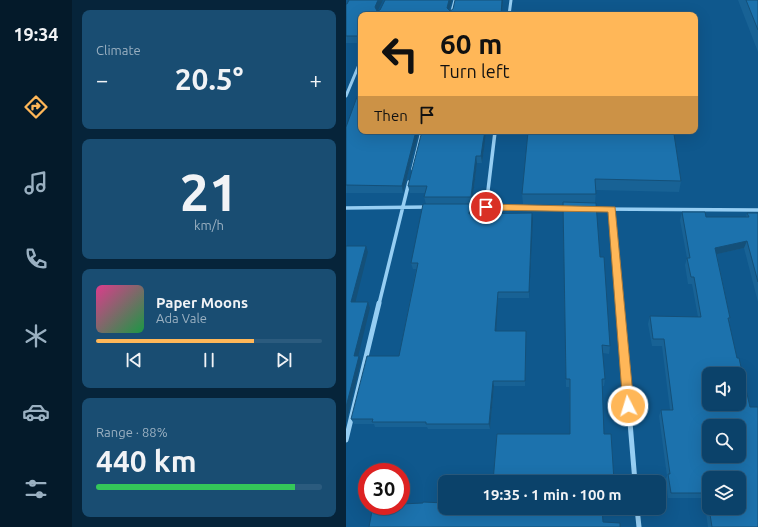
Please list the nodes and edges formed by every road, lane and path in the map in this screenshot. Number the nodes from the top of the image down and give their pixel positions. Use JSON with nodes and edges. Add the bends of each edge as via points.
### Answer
{"nodes":[{"id":1,"x":455,"y":0,"type":"edge"},
{"id":2,"x":511,"y":0,"type":"edge"},
{"id":3,"x":452,"y":12,"type":"edge"},
{"id":4,"x":509,"y":12,"type":"edge"},
{"id":5,"x":358,"y":67,"type":"edge"},
{"id":6,"x":346,"y":96,"type":"edge"},
{"id":7,"x":421,"y":134,"type":"edge"},
{"id":8,"x":495,"y":134,"type":"edge"},
{"id":9,"x":433,"y":207,"type":"edge"},
{"id":10,"x":463,"y":207,"type":"edge"},
{"id":11,"x":486,"y":207,"type":"junction"},
{"id":12,"x":346,"y":208,"type":"edge"},
{"id":13,"x":403,"y":208,"type":"junction"},
{"id":14,"x":573,"y":208,"type":"edge"},
{"id":15,"x":588,"y":208,"type":"edge"},
{"id":16,"x":612,"y":209,"type":"junction"},
{"id":17,"x":758,"y":210,"type":"edge"},
{"id":18,"x":346,"y":440,"type":"edge"},
{"id":19,"x":634,"y":475,"type":"edge"},
{"id":20,"x":638,"y":515,"type":"edge"},
{"id":21,"x":639,"y":527,"type":"edge"}],
"edges":[{"from":1,"to":3,"type":"street"},
{"from":2,"to":4,"type":"street"},
{"from":5,"to":6,"type":"street"},
{"from":7,"to":13,"type":"street"},
{"from":8,"to":11,"type":"street"},
{"from":9,"to":13,"type":"street"},
{"from":10,"to":11,"type":"street"},
{"from":11,"to":14,"type":"street"},
{"from":12,"to":13,"type":"street"},
{"from":13,"to":18,"type":"street"},
{"from":15,"to":16,"type":"street"},
{"from":16,"to":17,"type":"street"},
{"from":16,"to":19,"type":"street"},
{"from":20,"to":21,"type":"street"}]}
